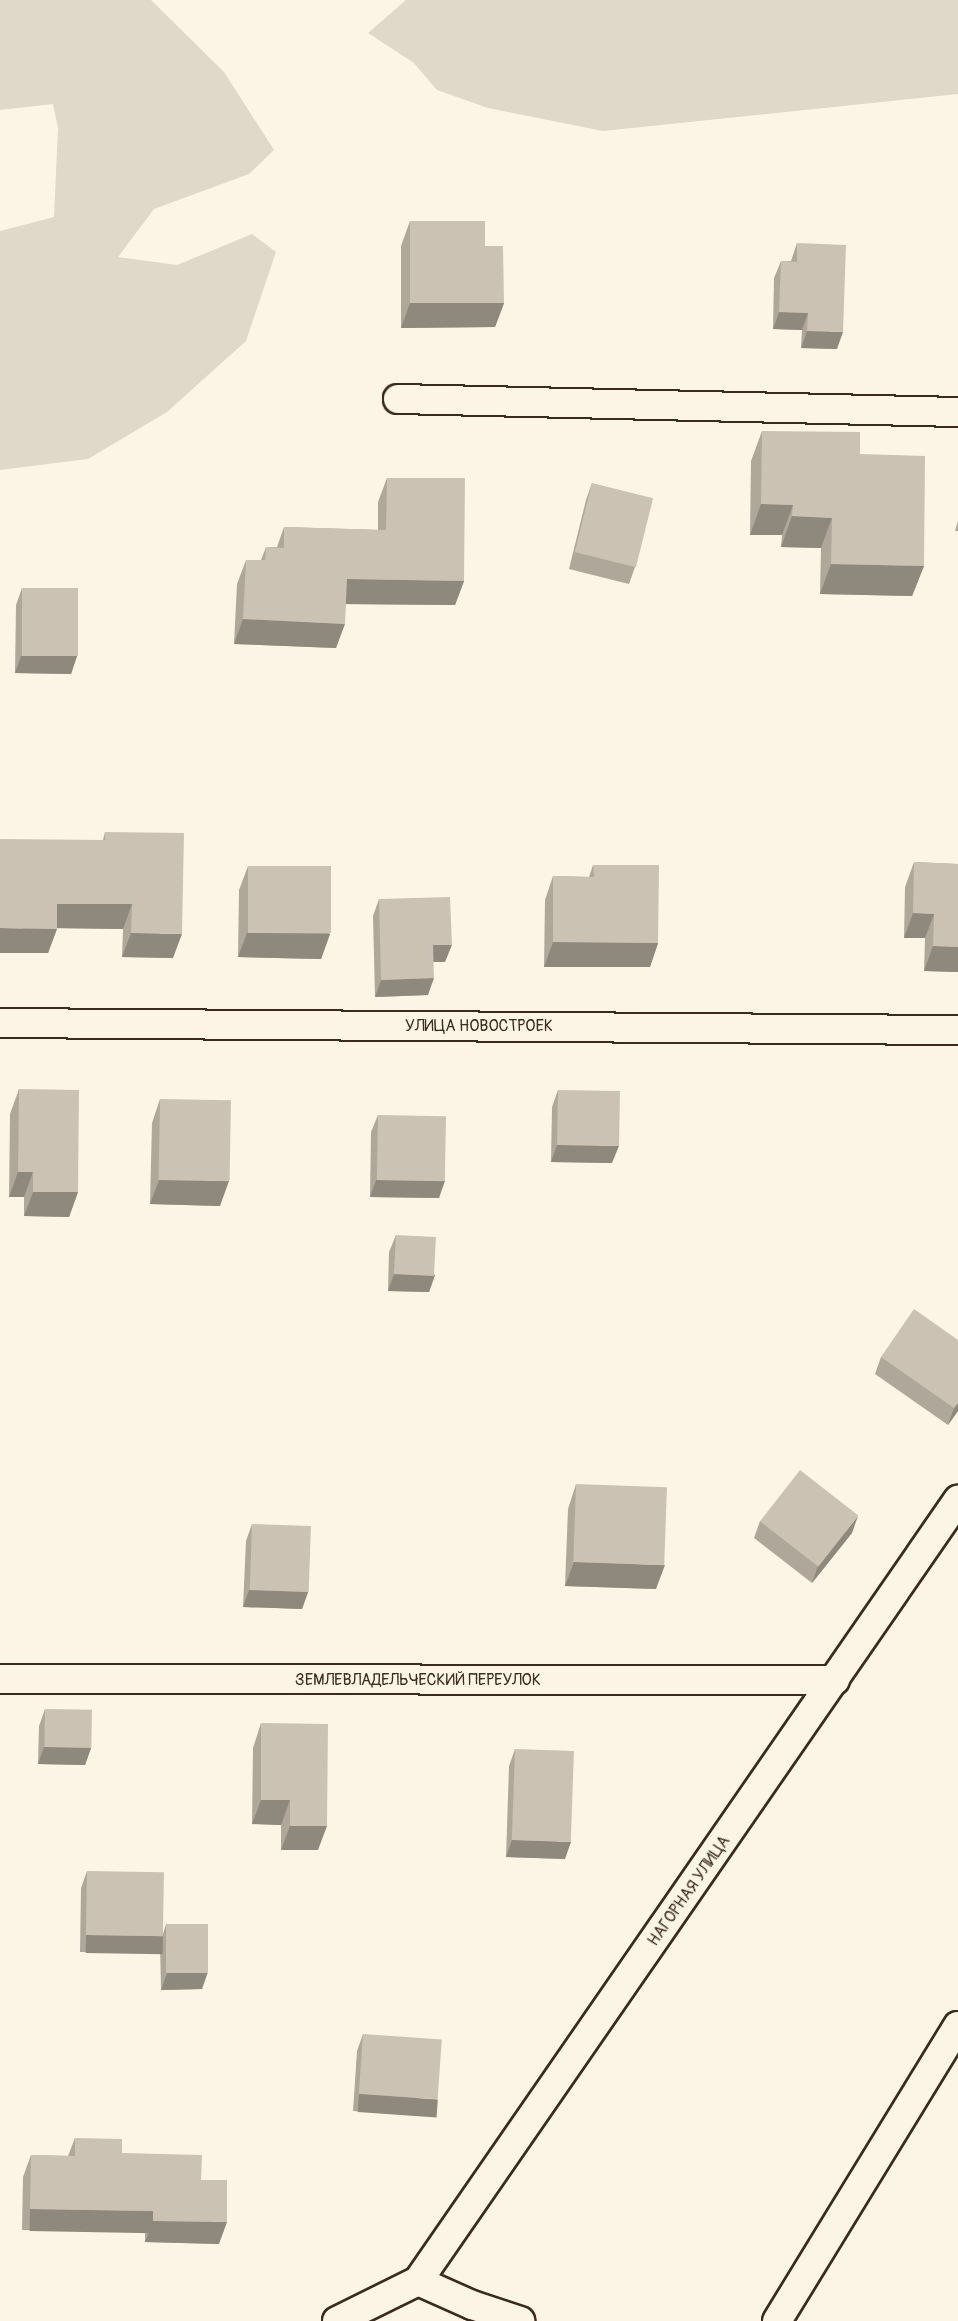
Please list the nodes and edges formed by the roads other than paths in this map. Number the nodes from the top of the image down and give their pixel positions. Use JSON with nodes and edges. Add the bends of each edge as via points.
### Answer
{"nodes":[{"id":1,"x":398,"y":399,"type":"dead end"},
{"id":2,"x":958,"y":412,"type":"edge"},
{"id":3,"x":0,"y":1023,"type":"edge"},
{"id":4,"x":958,"y":1030,"type":"edge"},
{"id":5,"x":958,"y":1500,"type":"edge"},
{"id":6,"x":0,"y":1680,"type":"edge"},
{"id":7,"x":835,"y":1680,"type":"junction"},
{"id":8,"x":958,"y":2026,"type":"edge"},
{"id":9,"x":418,"y":2281,"type":"junction"},
{"id":10,"x":337,"y":2321,"type":"edge"},
{"id":11,"x":520,"y":2321,"type":"edge"},
{"id":12,"x":777,"y":2321,"type":"edge"}],
"edges":[{"from":1,"to":2,"type":"street"},
{"from":3,"to":4,"type":"street","name":"УЛИЦА НОВОСТРОЕК"},
{"from":5,"to":7,"type":"street","name":"НАГОРНАЯ УЛИЦА"},
{"from":6,"to":7,"type":"street","name":"ЗЕМЛЕВЛАДЕЛЬЧЕСКИЙ ПЕРЕУЛОК"},
{"from":7,"to":9,"type":"street","name":"НАГОРНАЯ УЛИЦА"},
{"from":8,"to":12,"type":"street"},
{"from":9,"to":10,"type":"street"},
{"from":9,"to":11,"type":"street"}]}
